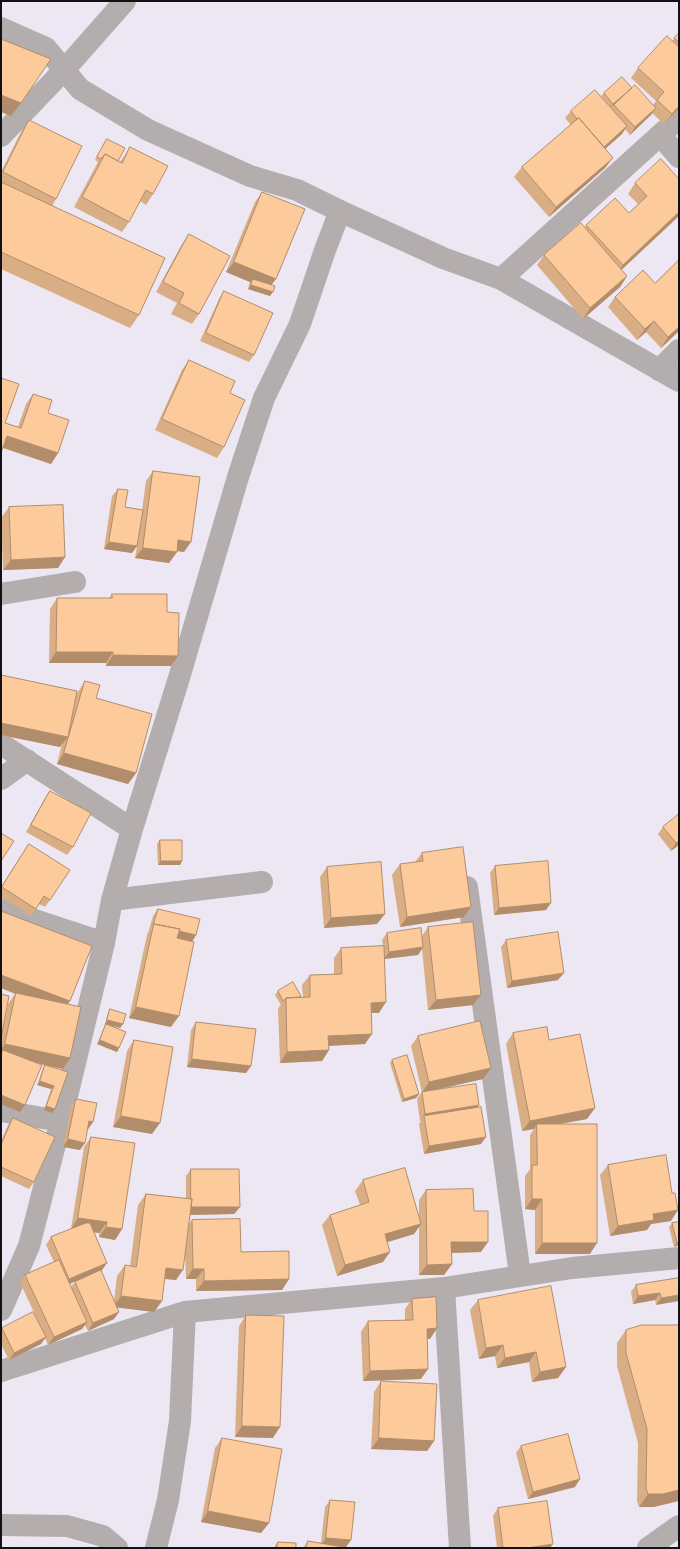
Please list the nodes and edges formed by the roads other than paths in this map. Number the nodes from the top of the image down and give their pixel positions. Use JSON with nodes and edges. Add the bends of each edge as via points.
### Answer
{"nodes":[{"id":1,"x":125,"y":1,"type":"edge"},
{"id":2,"x":1,"y":28,"type":"edge"},
{"id":3,"x":65,"y":69,"type":"junction"},
{"id":4,"x":679,"y":118,"type":"edge"},
{"id":5,"x":660,"y":135,"type":"junction"},
{"id":6,"x":1,"y":136,"type":"edge"},
{"id":7,"x":679,"y":158,"type":"edge"},
{"id":8,"x":340,"y":211,"type":"junction"},
{"id":9,"x":501,"y":279,"type":"junction"},
{"id":10,"x":679,"y":350,"type":"edge"},
{"id":11,"x":659,"y":370,"type":"junction"},
{"id":12,"x":679,"y":381,"type":"edge"},
{"id":13,"x":75,"y":582,"type":"dead end"},
{"id":14,"x":1,"y":594,"type":"edge"},
{"id":15,"x":1,"y":744,"type":"edge"},
{"id":16,"x":27,"y":760,"type":"junction"},
{"id":17,"x":1,"y":779,"type":"edge"},
{"id":18,"x":132,"y":828,"type":"junction"},
{"id":19,"x":262,"y":882,"type":"dead end"},
{"id":20,"x":467,"y":887,"type":"edge"},
{"id":21,"x":112,"y":900,"type":"junction"},
{"id":22,"x":1,"y":909,"type":"edge"},
{"id":23,"x":104,"y":943,"type":"junction"},
{"id":24,"x":1,"y":1112,"type":"edge"},
{"id":25,"x":61,"y":1121,"type":"junction"},
{"id":26,"x":679,"y":1258,"type":"edge"},
{"id":27,"x":520,"y":1276,"type":"junction"},
{"id":28,"x":444,"y":1288,"type":"junction"},
{"id":29,"x":1,"y":1310,"type":"edge"},
{"id":30,"x":185,"y":1312,"type":"junction"},
{"id":31,"x":1,"y":1370,"type":"edge"},
{"id":32,"x":1,"y":1525,"type":"edge"},
{"id":33,"x":679,"y":1526,"type":"edge"},
{"id":34,"x":117,"y":1548,"type":"edge"},
{"id":35,"x":156,"y":1548,"type":"edge"},
{"id":36,"x":460,"y":1548,"type":"edge"},
{"id":37,"x":648,"y":1548,"type":"edge"}],
"edges":[{"from":1,"to":3,"type":"street"},
{"from":2,"to":3,"type":"street","via":[[46,48]]},
{"from":3,"to":6,"type":"street"},
{"from":3,"to":8,"type":"street","via":[[80,89],[148,130],[250,176],[298,190]]},
{"from":4,"to":5,"type":"street"},
{"from":5,"to":7,"type":"street"},
{"from":5,"to":9,"type":"street"},
{"from":8,"to":9,"type":"street","via":[[443,258]]},
{"from":8,"to":18,"type":"street","via":[[300,324],[264,398]]},
{"from":9,"to":11,"type":"street"},
{"from":10,"to":11,"type":"street"},
{"from":11,"to":12,"type":"street"},
{"from":13,"to":14,"type":"street"},
{"from":15,"to":16,"type":"street"},
{"from":16,"to":17,"type":"street"},
{"from":16,"to":18,"type":"street"},
{"from":18,"to":21,"type":"street"},
{"from":19,"to":21,"type":"street"},
{"from":20,"to":27,"type":"street"},
{"from":21,"to":23,"type":"street"},
{"from":22,"to":23,"type":"street"},
{"from":23,"to":25,"type":"street"},
{"from":24,"to":25,"type":"street"},
{"from":25,"to":29,"type":"street","via":[[29,1246]]},
{"from":26,"to":27,"type":"street","via":[[572,1268]]},
{"from":27,"to":28,"type":"street"},
{"from":28,"to":30,"type":"street"},
{"from":28,"to":36,"type":"street"},
{"from":30,"to":31,"type":"street"},
{"from":30,"to":35,"type":"street","via":[[180,1421],[168,1500]]},
{"from":32,"to":34,"type":"street","via":[[67,1526],[103,1536]]},
{"from":33,"to":37,"type":"street"}]}
